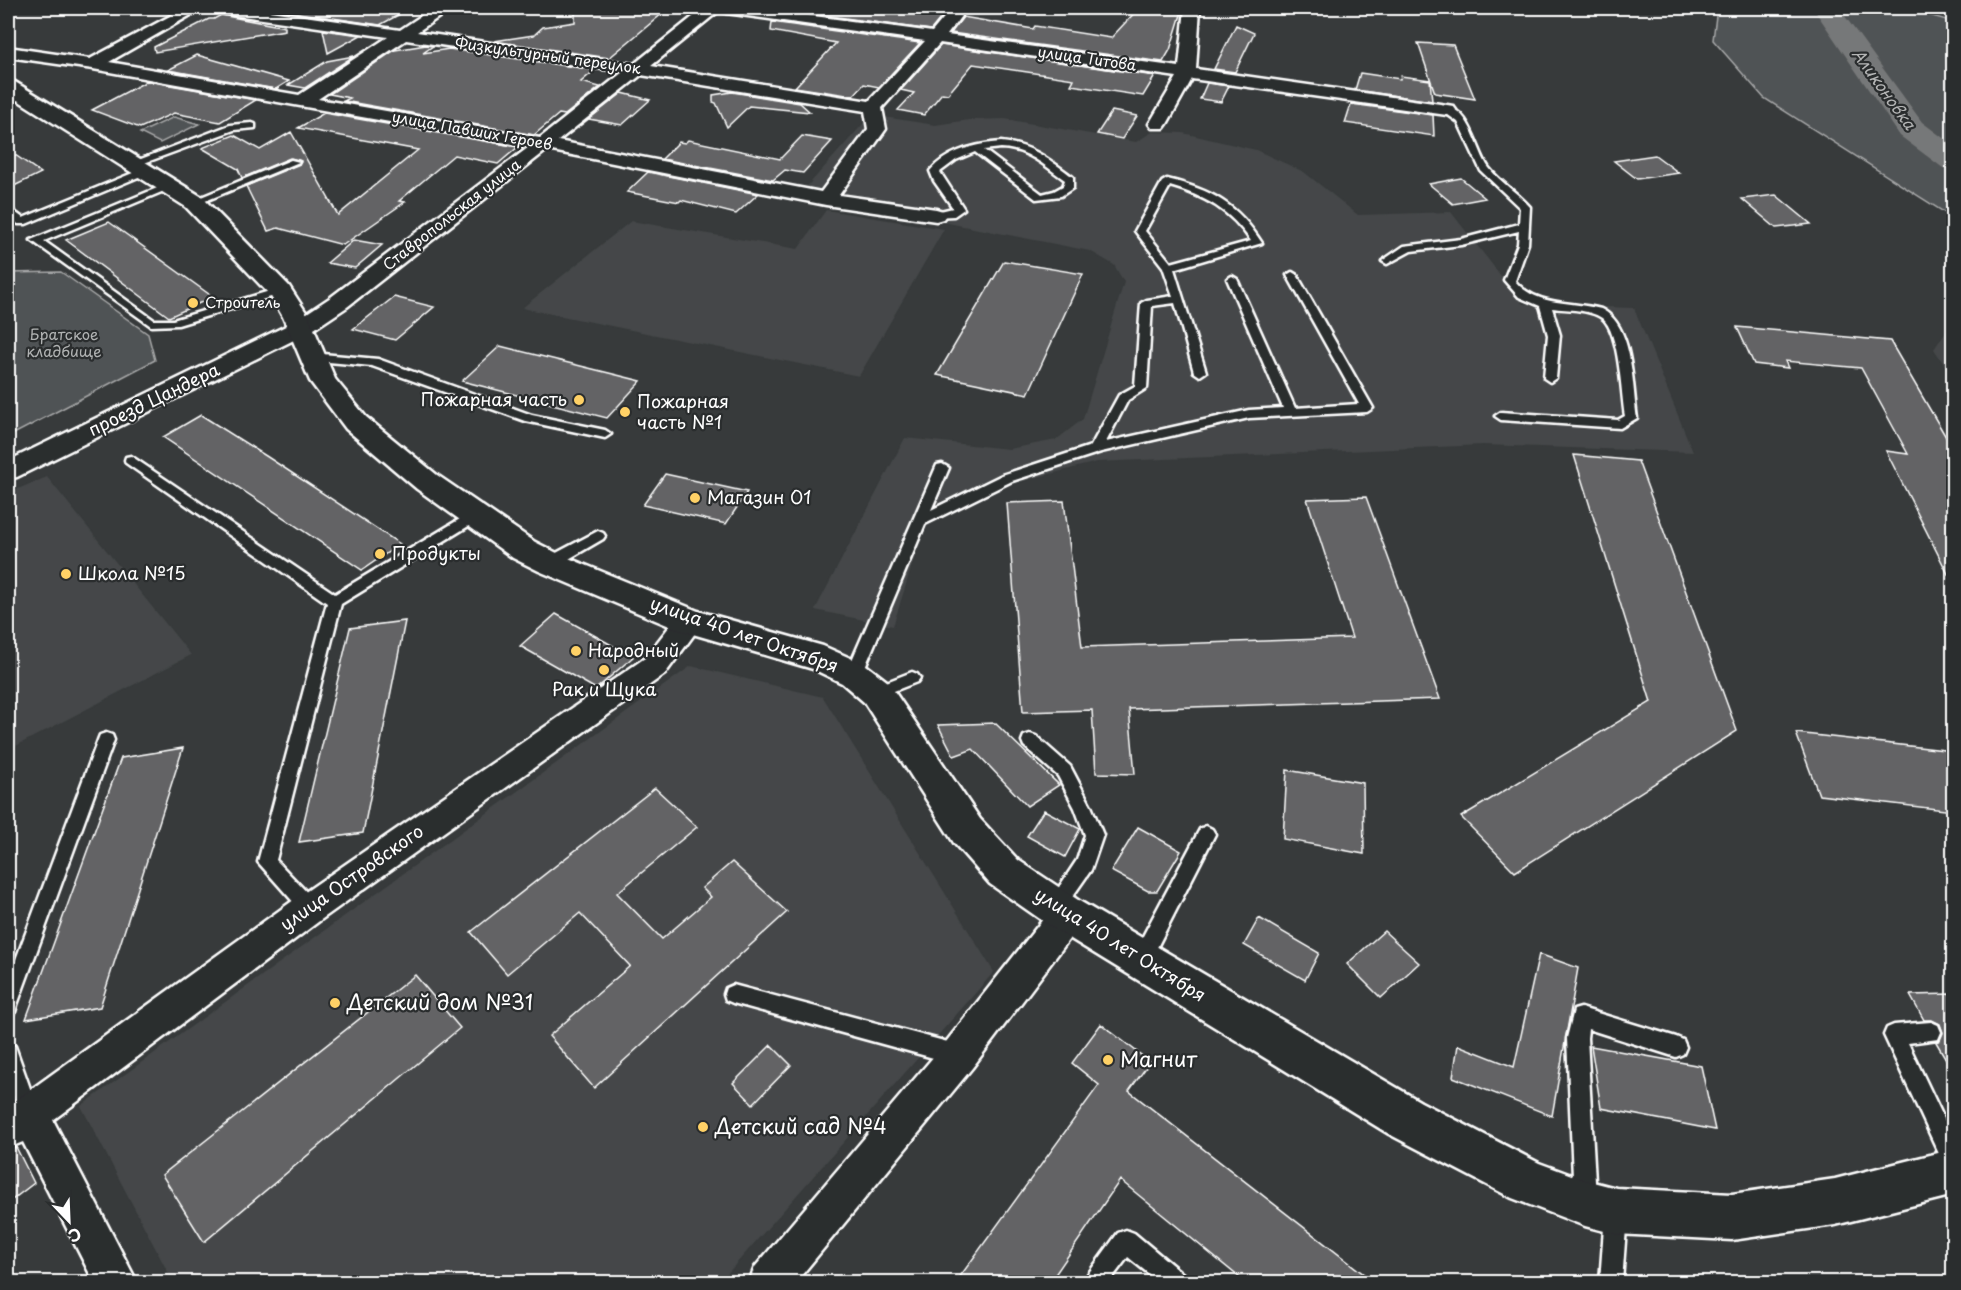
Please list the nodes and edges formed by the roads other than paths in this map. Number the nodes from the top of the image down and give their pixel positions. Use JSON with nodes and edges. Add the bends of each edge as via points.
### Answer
{"nodes":[{"id":1,"x":195,"y":8,"type":"edge"},
{"id":2,"x":221,"y":8,"type":"edge"},
{"id":3,"x":443,"y":8,"type":"edge"},
{"id":4,"x":713,"y":8,"type":"edge"},
{"id":5,"x":726,"y":8,"type":"edge"},
{"id":6,"x":960,"y":8,"type":"edge"},
{"id":7,"x":1193,"y":8,"type":"edge"},
{"id":8,"x":400,"y":34,"type":"junction"},
{"id":9,"x":936,"y":38,"type":"junction"},
{"id":10,"x":8,"y":52,"type":"edge"},
{"id":11,"x":93,"y":64,"type":"junction"},
{"id":12,"x":637,"y":69,"type":"junction"},
{"id":13,"x":1187,"y":73,"type":"junction"},
{"id":14,"x":12,"y":94,"type":"edge"},
{"id":15,"x":301,"y":102,"type":"junction"},
{"id":16,"x":873,"y":107,"type":"junction"},
{"id":17,"x":1448,"y":110,"type":"joint"},
{"id":18,"x":1158,"y":124,"type":"dead end"},
{"id":19,"x":252,"y":126,"type":"dead end"},
{"id":20,"x":544,"y":144,"type":"junction"},
{"id":21,"x":978,"y":150,"type":"junction"},
{"id":22,"x":294,"y":162,"type":"dead end"},
{"id":23,"x":139,"y":167,"type":"junction"},
{"id":24,"x":171,"y":186,"type":"junction"},
{"id":25,"x":826,"y":199,"type":"junction"},
{"id":26,"x":194,"y":202,"type":"junction"},
{"id":27,"x":8,"y":210,"type":"edge"},
{"id":28,"x":936,"y":215,"type":"joint"},
{"id":29,"x":1524,"y":226,"type":"junction"},
{"id":30,"x":1387,"y":261,"type":"dead end"},
{"id":31,"x":1168,"y":267,"type":"junction"},
{"id":32,"x":1292,"y":275,"type":"dead end"},
{"id":33,"x":1232,"y":279,"type":"dead end"},
{"id":34,"x":279,"y":291,"type":"junction"},
{"id":35,"x":1179,"y":299,"type":"junction"},
{"id":36,"x":1545,"y":303,"type":"junction"},
{"id":37,"x":300,"y":328,"type":"junction"},
{"id":38,"x":311,"y":357,"type":"junction"},
{"id":39,"x":1200,"y":372,"type":"dead end"},
{"id":40,"x":1550,"y":378,"type":"dead end"},
{"id":41,"x":1291,"y":413,"type":"junction"},
{"id":42,"x":1501,"y":416,"type":"dead end"},
{"id":43,"x":604,"y":434,"type":"dead end"},
{"id":44,"x":1096,"y":449,"type":"junction"},
{"id":45,"x":130,"y":460,"type":"dead end"},
{"id":46,"x":942,"y":468,"type":"dead end"},
{"id":47,"x":8,"y":471,"type":"edge"},
{"id":48,"x":475,"y":516,"type":"junction"},
{"id":49,"x":918,"y":522,"type":"junction"},
{"id":50,"x":598,"y":536,"type":"dead end"},
{"id":51,"x":550,"y":563,"type":"junction"},
{"id":52,"x":335,"y":601,"type":"junction"},
{"id":53,"x":690,"y":621,"type":"junction"},
{"id":54,"x":912,"y":678,"type":"dead end"},
{"id":55,"x":865,"y":683,"type":"junction"},
{"id":56,"x":106,"y":740,"type":"dead end"},
{"id":57,"x":1030,"y":741,"type":"dead end"},
{"id":58,"x":1206,"y":834,"type":"dead end"},
{"id":59,"x":310,"y":908,"type":"junction"},
{"id":60,"x":1061,"y":911,"type":"junction"},
{"id":61,"x":1141,"y":959,"type":"junction"},
{"id":62,"x":733,"y":994,"type":"dead end"},
{"id":63,"x":8,"y":1005,"type":"edge"},
{"id":64,"x":1931,"y":1032,"type":"dead end"},
{"id":65,"x":1676,"y":1047,"type":"dead end"},
{"id":66,"x":8,"y":1053,"type":"edge"},
{"id":67,"x":959,"y":1055,"type":"junction"},
{"id":68,"x":18,"y":1122,"type":"edge"},
{"id":69,"x":1953,"y":1164,"type":"edge"},
{"id":70,"x":1953,"y":1172,"type":"edge"},
{"id":71,"x":1601,"y":1207,"type":"junction"},
{"id":72,"x":116,"y":1282,"type":"edge"},
{"id":73,"x":770,"y":1282,"type":"edge"},
{"id":74,"x":1096,"y":1282,"type":"edge"},
{"id":75,"x":1175,"y":1282,"type":"edge"},
{"id":76,"x":1611,"y":1282,"type":"edge"}],
"edges":[{"from":1,"to":11,"type":"street"},
{"from":2,"to":8,"type":"street","name":"Физкультурный переулок"},
{"from":3,"to":8,"type":"street"},
{"from":4,"to":12,"type":"street","name":"Ставропольская улица"},
{"from":5,"to":9,"type":"street","name":"улица Титова"},
{"from":6,"to":9,"type":"street"},
{"from":7,"to":13,"type":"street"},
{"from":8,"to":12,"type":"street","name":"Физкультурный переулок"},
{"from":8,"to":15,"type":"street"},
{"from":9,"to":13,"type":"street","name":"улица Титова"},
{"from":9,"to":16,"type":"street"},
{"from":10,"to":11,"type":"street","name":"улица Павших Героев"},
{"from":11,"to":15,"type":"street","name":"улица Павших Героев"},
{"from":12,"to":16,"type":"street","name":"Физкультурный переулок"},
{"from":12,"to":20,"type":"street","name":"Ставропольская улица"},
{"from":13,"to":17,"type":"street","name":"улица Титова"},
{"from":13,"to":18,"type":"street"},
{"from":14,"to":23,"type":"main road","name":"улица 40 лет Октября"},
{"from":15,"to":20,"type":"street","name":"улица Павших Героев"},
{"from":16,"to":25,"type":"street","via":[[877,129]]},
{"from":17,"to":29,"type":"lane","via":[[1462,121],[1484,168],[1525,207]]},
{"from":19,"to":23,"type":"lane","via":[[233,127]]},
{"from":20,"to":25,"type":"street","name":"улица Павших Героев"},
{"from":20,"to":37,"type":"street","name":"Ставропольская улица"},
{"from":21,"to":21,"type":"lane","via":[[1013,145],[1025,149],[1070,179],[1068,188],[1040,197]]},
{"from":21,"to":28,"type":"lane","via":[[942,163],[935,171],[959,209]]},
{"from":22,"to":26,"type":"lane"},
{"from":23,"to":24,"type":"main road","name":"улица 40 лет Октября"},
{"from":23,"to":27,"type":"lane","via":[[22,222]]},
{"from":24,"to":26,"type":"main road","name":"улица 40 лет Октября"},
{"from":24,"to":34,"type":"lane","via":[[36,240],[151,323],[174,323]]},
{"from":25,"to":28,"type":"street","name":"улица Павших Героев"},
{"from":26,"to":34,"type":"main road","name":"улица 40 лет Октября"},
{"from":29,"to":30,"type":"lane","via":[[1461,242],[1408,248]]},
{"from":29,"to":36,"type":"lane","via":[[1523,244],[1509,280],[1516,290]]},
{"from":31,"to":31,"type":"lane","via":[[1140,231],[1167,182],[1216,199],[1236,213],[1257,243]]},
{"from":31,"to":35,"type":"lane"},
{"from":32,"to":41,"type":"lane","via":[[1367,408]]},
{"from":33,"to":41,"type":"lane"},
{"from":34,"to":37,"type":"main road","name":"улица 40 лет Октября"},
{"from":35,"to":39,"type":"lane"},
{"from":35,"to":44,"type":"lane","via":[[1147,303],[1141,388],[1123,398]]},
{"from":36,"to":40,"type":"lane","via":[[1554,335]]},
{"from":36,"to":42,"type":"lane","via":[[1593,310],[1611,320],[1618,334],[1631,418],[1620,424]]},
{"from":37,"to":38,"type":"main road","name":"улица 40 лет Октября"},
{"from":37,"to":47,"type":"street","name":"проезд Цандера"},
{"from":38,"to":43,"type":"lane","via":[[374,362],[529,418]]},
{"from":38,"to":48,"type":"main road","name":"улица 40 лет Октября","via":[[323,381],[356,423]]},
{"from":41,"to":44,"type":"lane","via":[[1249,414]]},
{"from":44,"to":49,"type":"lane","via":[[1007,478]]},
{"from":45,"to":52,"type":"lane"},
{"from":46,"to":49,"type":"lane"},
{"from":48,"to":51,"type":"main road","name":"улица 40 лет Октября"},
{"from":48,"to":52,"type":"lane"},
{"from":49,"to":55,"type":"lane"},
{"from":50,"to":51,"type":"lane"},
{"from":51,"to":53,"type":"main road","name":"улица 40 лет Октября"},
{"from":52,"to":59,"type":"lane","via":[[267,862]]},
{"from":53,"to":55,"type":"main road","name":"улица 40 лет Октября","via":[[823,659]]},
{"from":53,"to":59,"type":"street","name":"улица Островского","via":[[655,666]]},
{"from":54,"to":55,"type":"lane"},
{"from":55,"to":60,"type":"main road","name":"улица 40 лет Октября","via":[[967,831],[1004,872]]},
{"from":56,"to":63,"type":"lane"},
{"from":57,"to":60,"type":"lane","via":[[1064,771],[1094,835],[1085,864]]},
{"from":58,"to":61,"type":"lane"},
{"from":59,"to":68,"type":"street","name":"улица Островского"},
{"from":60,"to":61,"type":"main road","name":"улица 40 лет Октября"},
{"from":60,"to":67,"type":"street"},
{"from":61,"to":71,"type":"main road","name":"улица 40 лет Октября","via":[[1405,1118],[1528,1182]]},
{"from":62,"to":67,"type":"lane"},
{"from":64,"to":69,"type":"lane","via":[[1894,1035]]},
{"from":65,"to":71,"type":"lane","via":[[1581,1017],[1577,1038]]},
{"from":66,"to":68,"type":"lane"},
{"from":67,"to":73,"type":"street"},
{"from":68,"to":72,"type":"street"},
{"from":70,"to":71,"type":"main road","name":"улица 40 лет Октября","via":[[1835,1202],[1732,1217]]},
{"from":71,"to":76,"type":"lane"},
{"from":74,"to":75,"type":"lane","via":[[1126,1241]]}]}
